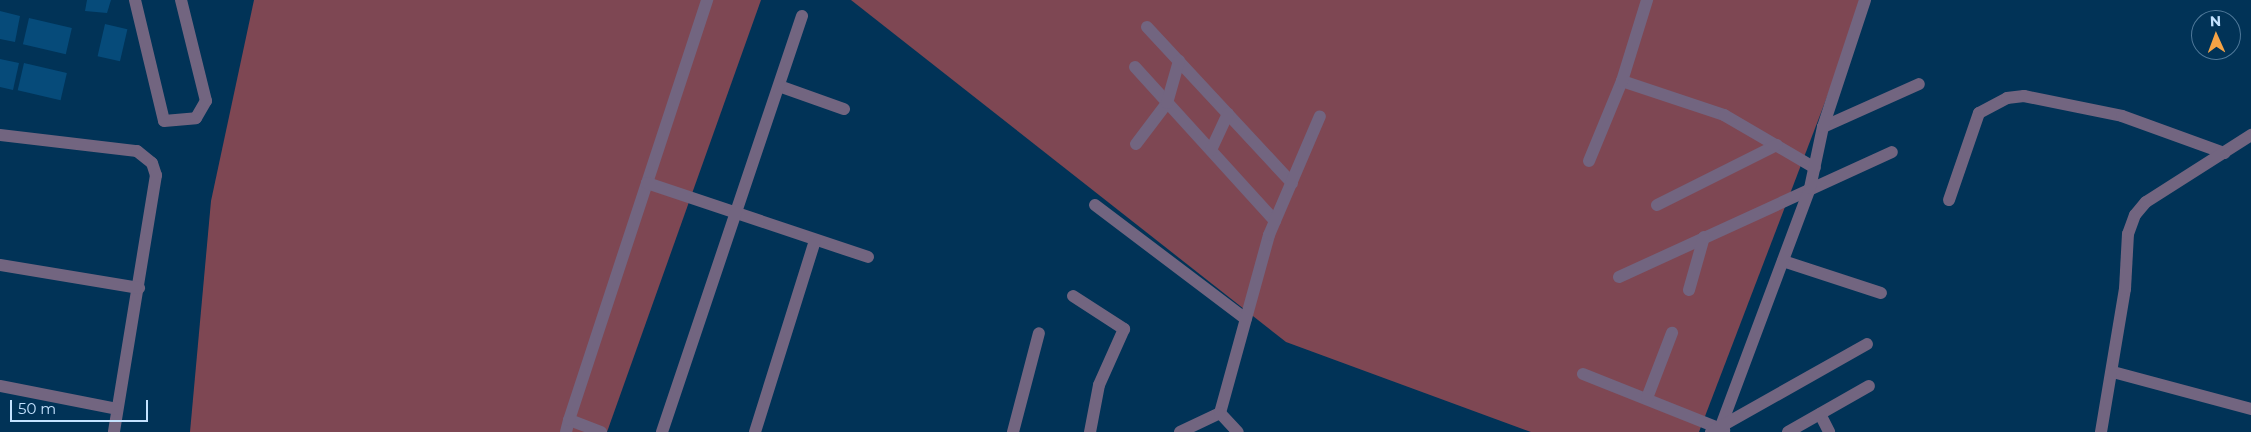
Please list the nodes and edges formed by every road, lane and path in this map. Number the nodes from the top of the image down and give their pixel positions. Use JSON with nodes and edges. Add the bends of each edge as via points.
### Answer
{"nodes":[{"id":1,"x":135,"y":0,"type":"edge"},
{"id":2,"x":181,"y":0,"type":"edge"},
{"id":3,"x":707,"y":0,"type":"edge"},
{"id":4,"x":1647,"y":0,"type":"edge"},
{"id":5,"x":1865,"y":0,"type":"edge"},
{"id":6,"x":802,"y":16,"type":"dead end"},
{"id":7,"x":1147,"y":27,"type":"dead end"},
{"id":8,"x":1179,"y":61,"type":"junction"},
{"id":9,"x":1135,"y":67,"type":"dead end"},
{"id":10,"x":1622,"y":81,"type":"junction"},
{"id":11,"x":1919,"y":84,"type":"dead end"},
{"id":12,"x":778,"y":86,"type":"junction"},
{"id":13,"x":1167,"y":103,"type":"junction"},
{"id":14,"x":844,"y":109,"type":"dead end"},
{"id":15,"x":1228,"y":114,"type":"junction"},
{"id":16,"x":1320,"y":116,"type":"dead end"},
{"id":17,"x":1823,"y":127,"type":"junction"},
{"id":18,"x":0,"y":135,"type":"edge"},
{"id":19,"x":2251,"y":136,"type":"edge"},
{"id":20,"x":1136,"y":144,"type":"dead end"},
{"id":21,"x":1777,"y":146,"type":"junction"},
{"id":22,"x":1211,"y":150,"type":"junction"},
{"id":23,"x":1892,"y":152,"type":"dead end"},
{"id":24,"x":2224,"y":153,"type":"junction"},
{"id":25,"x":1589,"y":161,"type":"dead end"},
{"id":26,"x":1814,"y":168,"type":"junction"},
{"id":27,"x":647,"y":182,"type":"junction"},
{"id":28,"x":1292,"y":183,"type":"junction"},
{"id":29,"x":1810,"y":188,"type":"junction"},
{"id":30,"x":1949,"y":200,"type":"dead end"},
{"id":31,"x":1095,"y":205,"type":"dead end"},
{"id":32,"x":1658,"y":205,"type":"dead end"},
{"id":33,"x":737,"y":212,"type":"junction"},
{"id":34,"x":1276,"y":221,"type":"junction"},
{"id":35,"x":1704,"y":238,"type":"junction"},
{"id":36,"x":815,"y":241,"type":"junction"},
{"id":37,"x":868,"y":257,"type":"dead end"},
{"id":38,"x":1783,"y":261,"type":"junction"},
{"id":39,"x":0,"y":265,"type":"edge"},
{"id":40,"x":1620,"y":277,"type":"dead end"},
{"id":41,"x":138,"y":288,"type":"junction"},
{"id":42,"x":1689,"y":290,"type":"dead end"},
{"id":43,"x":1881,"y":293,"type":"dead end"},
{"id":44,"x":1073,"y":296,"type":"dead end"},
{"id":45,"x":1246,"y":319,"type":"junction"},
{"id":46,"x":1039,"y":333,"type":"dead end"},
{"id":47,"x":1672,"y":333,"type":"dead end"},
{"id":48,"x":1867,"y":344,"type":"dead end"},
{"id":49,"x":2113,"y":372,"type":"junction"},
{"id":50,"x":1583,"y":374,"type":"dead end"},
{"id":51,"x":0,"y":386,"type":"edge"},
{"id":52,"x":1869,"y":386,"type":"dead end"},
{"id":53,"x":1647,"y":398,"type":"junction"},
{"id":54,"x":117,"y":409,"type":"junction"},
{"id":55,"x":2251,"y":409,"type":"edge"},
{"id":56,"x":1220,"y":413,"type":"junction"},
{"id":57,"x":1820,"y":414,"type":"junction"},
{"id":58,"x":568,"y":426,"type":"edge"},
{"id":59,"x":1719,"y":430,"type":"edge"},
{"id":60,"x":114,"y":432,"type":"edge"},
{"id":61,"x":601,"y":432,"type":"edge"},
{"id":62,"x":662,"y":432,"type":"edge"},
{"id":63,"x":755,"y":432,"type":"edge"},
{"id":64,"x":1013,"y":432,"type":"edge"},
{"id":65,"x":1090,"y":432,"type":"edge"},
{"id":66,"x":1180,"y":432,"type":"edge"},
{"id":67,"x":1238,"y":432,"type":"edge"},
{"id":68,"x":1788,"y":432,"type":"edge"},
{"id":69,"x":1829,"y":432,"type":"edge"},
{"id":70,"x":2101,"y":432,"type":"edge"}],
"edges":[{"from":1,"to":2,"type":"street","via":[[164,121],[196,118],[206,101]]},
{"from":3,"to":27,"type":"street"},
{"from":4,"to":10,"type":"street"},
{"from":5,"to":17,"type":"street"},
{"from":6,"to":12,"type":"street"},
{"from":7,"to":8,"type":"street"},
{"from":8,"to":13,"type":"street"},
{"from":8,"to":15,"type":"street"},
{"from":9,"to":13,"type":"street"},
{"from":10,"to":21,"type":"street","via":[[1724,115]]},
{"from":10,"to":25,"type":"street"},
{"from":11,"to":17,"type":"street"},
{"from":12,"to":14,"type":"street"},
{"from":12,"to":33,"type":"street"},
{"from":13,"to":20,"type":"street"},
{"from":13,"to":22,"type":"street"},
{"from":15,"to":22,"type":"street"},
{"from":15,"to":28,"type":"street"},
{"from":16,"to":28,"type":"street"},
{"from":17,"to":26,"type":"street"},
{"from":18,"to":41,"type":"street","via":[[137,151],[148,158],[156,175]]},
{"from":19,"to":24,"type":"street"},
{"from":21,"to":26,"type":"street"},
{"from":21,"to":32,"type":"street"},
{"from":22,"to":34,"type":"street"},
{"from":23,"to":29,"type":"street"},
{"from":24,"to":30,"type":"street","via":[[2122,116],[2024,96],[2007,98],[1979,113]]},
{"from":24,"to":49,"type":"street","via":[[2146,202],[2135,214],[2128,234],[2128,267]]},
{"from":26,"to":29,"type":"street"},
{"from":27,"to":33,"type":"street"},
{"from":27,"to":58,"type":"street"},
{"from":28,"to":34,"type":"street"},
{"from":29,"to":35,"type":"street"},
{"from":29,"to":38,"type":"street"},
{"from":31,"to":45,"type":"street"},
{"from":33,"to":36,"type":"street"},
{"from":33,"to":62,"type":"street"},
{"from":34,"to":45,"type":"street"},
{"from":35,"to":40,"type":"street"},
{"from":35,"to":42,"type":"street"},
{"from":36,"to":37,"type":"street"},
{"from":36,"to":63,"type":"street"},
{"from":38,"to":43,"type":"street"},
{"from":38,"to":59,"type":"street"},
{"from":39,"to":41,"type":"street"},
{"from":41,"to":54,"type":"street"},
{"from":44,"to":65,"type":"street","via":[[1124,329],[1099,384]]},
{"from":45,"to":56,"type":"street"},
{"from":46,"to":64,"type":"street"},
{"from":47,"to":53,"type":"street"},
{"from":48,"to":59,"type":"street"},
{"from":49,"to":55,"type":"street"},
{"from":49,"to":70,"type":"street"},
{"from":50,"to":53,"type":"street"},
{"from":51,"to":54,"type":"street"},
{"from":52,"to":57,"type":"street"},
{"from":53,"to":59,"type":"street"},
{"from":54,"to":60,"type":"street"},
{"from":56,"to":66,"type":"street"},
{"from":56,"to":67,"type":"street"},
{"from":57,"to":68,"type":"street"},
{"from":57,"to":69,"type":"street"},
{"from":58,"to":61,"type":"street"}]}
